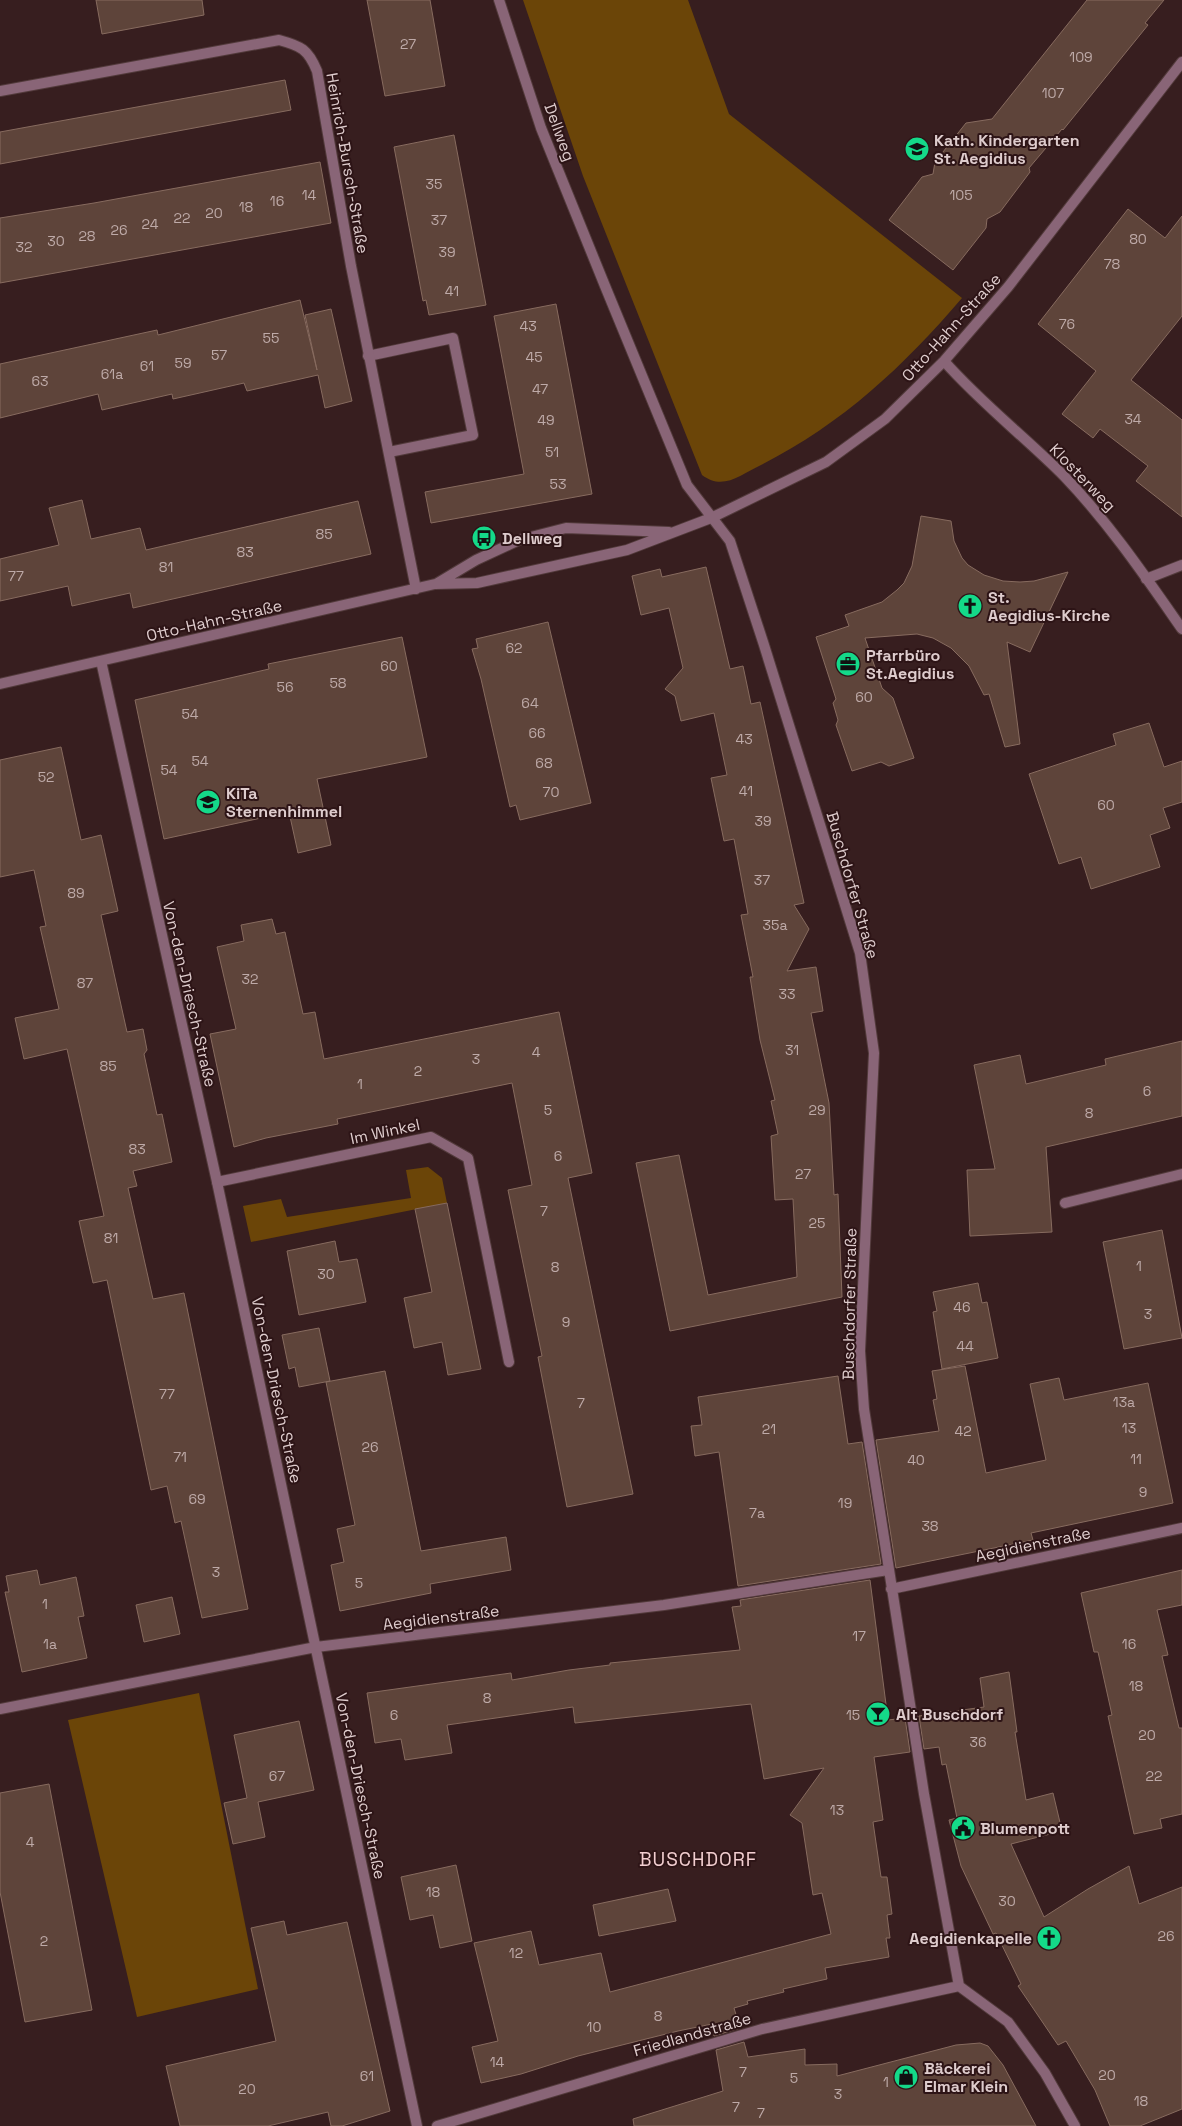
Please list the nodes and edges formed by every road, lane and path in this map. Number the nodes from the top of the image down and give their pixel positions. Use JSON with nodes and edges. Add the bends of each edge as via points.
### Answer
{"nodes":[{"id":1,"x":499,"y":0,"type":"edge"},
{"id":2,"x":1182,"y":62,"type":"edge"},
{"id":3,"x":0,"y":90,"type":"edge"},
{"id":4,"x":368,"y":356,"type":"junction"},
{"id":5,"x":944,"y":361,"type":"junction"},
{"id":6,"x":389,"y":452,"type":"junction"},
{"id":7,"x":711,"y":518,"type":"junction"},
{"id":8,"x":674,"y":532,"type":"junction"},
{"id":9,"x":1182,"y":565,"type":"edge"},
{"id":10,"x":1146,"y":579,"type":"junction"},
{"id":11,"x":435,"y":584,"type":"junction"},
{"id":12,"x":416,"y":589,"type":"junction"},
{"id":13,"x":1182,"y":629,"type":"edge"},
{"id":14,"x":101,"y":661,"type":"junction"},
{"id":15,"x":0,"y":684,"type":"edge"},
{"id":16,"x":1182,"y":1174,"type":"edge"},
{"id":17,"x":217,"y":1182,"type":"junction"},
{"id":18,"x":1065,"y":1203,"type":"dead end"},
{"id":19,"x":509,"y":1362,"type":"dead end"},
{"id":20,"x":1182,"y":1528,"type":"edge"},
{"id":21,"x":888,"y":1570,"type":"junction"},
{"id":22,"x":891,"y":1589,"type":"junction"},
{"id":23,"x":316,"y":1646,"type":"junction"},
{"id":24,"x":0,"y":1709,"type":"edge"},
{"id":25,"x":959,"y":1986,"type":"junction"},
{"id":26,"x":417,"y":2126,"type":"edge"},
{"id":27,"x":437,"y":2126,"type":"edge"},
{"id":28,"x":1075,"y":2126,"type":"edge"}],
"edges":[{"from":1,"to":7,"type":"street","name":"Dellweg","via":[[542,128],[604,286],[687,485]]},
{"from":2,"to":5,"type":"street","name":"Otto-Hahn-Straße","via":[[1008,287]]},
{"from":3,"to":4,"type":"street","name":"Heinrich-Bursch-Straße","via":[[279,40],[296,45],[310,55],[317,71]]},
{"from":4,"to":6,"type":"street","name":"Heinrich-Bursch-Straße"},
{"from":4,"to":6,"type":"street","via":[[453,338],[473,435]]},
{"from":5,"to":7,"type":"street","name":"Otto-Hahn-Straße","via":[[885,419],[826,462]]},
{"from":5,"to":10,"type":"street","name":"Klosterweg","via":[[961,381],[1064,476],[1106,522]]},
{"from":6,"to":12,"type":"street","name":"Heinrich-Bursch-Straße"},
{"from":7,"to":8,"type":"street","name":"Otto-Hahn-Straße"},
{"from":7,"to":21,"type":"street","name":"Buschdorfer Straße","via":[[730,541],[860,952],[874,1053],[860,1351],[864,1409]]},
{"from":8,"to":11,"type":"street","name":"Otto-Hahn-Straße","via":[[627,550],[571,563],[477,583]]},
{"from":8,"to":11,"type":"street","name":"Otto-Hahn-Straße","via":[[566,528],[519,540]]},
{"from":9,"to":10,"type":"street"},
{"from":10,"to":13,"type":"street","name":"Klosterweg"},
{"from":11,"to":12,"type":"street","name":"Otto-Hahn-Straße"},
{"from":12,"to":14,"type":"street","name":"Otto-Hahn-Straße"},
{"from":14,"to":15,"type":"street","name":"Otto-Hahn-Straße"},
{"from":14,"to":17,"type":"street","name":"Von-den-Driesch-Straße"},
{"from":16,"to":18,"type":"street"},
{"from":17,"to":19,"type":"street","name":"Im Winkel","via":[[432,1137],[468,1158]]},
{"from":17,"to":23,"type":"street","name":"Von-den-Driesch-Straße"},
{"from":20,"to":22,"type":"street","name":"Aegidienstraße"},
{"from":21,"to":22,"type":"street","name":"Buschdorfer Straße"},
{"from":21,"to":23,"type":"street","name":"Aegidienstraße","via":[[664,1605]]},
{"from":22,"to":25,"type":"street","name":"Buschdorfer Straße"},
{"from":23,"to":24,"type":"street","name":"Aegidienstraße"},
{"from":23,"to":26,"type":"street","name":"Von-den-Driesch-Straße"},
{"from":25,"to":27,"type":"street","name":"Friedlandstraße","via":[[762,2029]]},
{"from":25,"to":28,"type":"street","via":[[1008,2022],[1045,2073]]}]}
